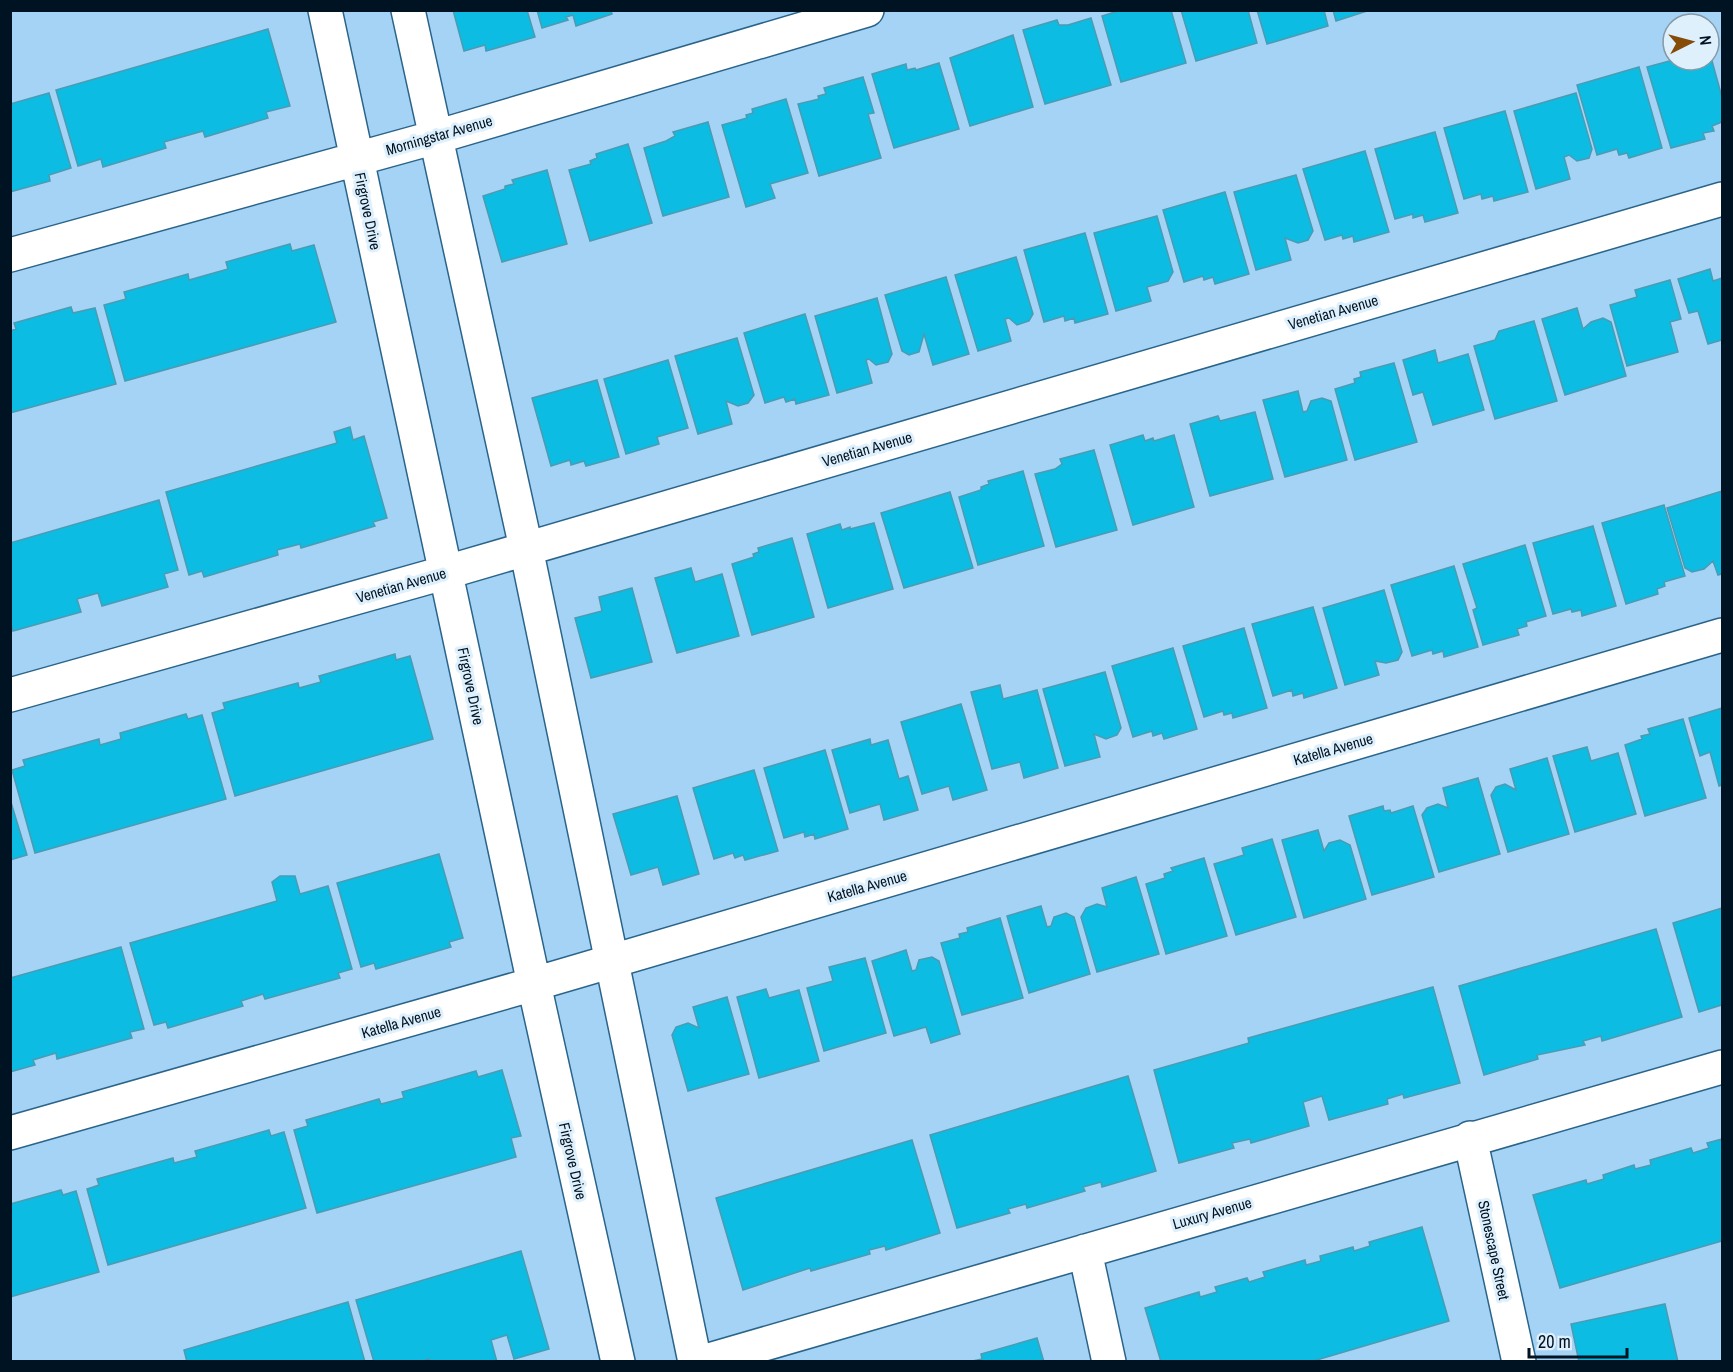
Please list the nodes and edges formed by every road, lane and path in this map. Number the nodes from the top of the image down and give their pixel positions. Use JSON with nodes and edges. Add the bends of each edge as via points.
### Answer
{"nodes":[{"id":1,"x":325,"y":10,"type":"edge"},
{"id":2,"x":408,"y":10,"type":"edge"},
{"id":3,"x":867,"y":10,"type":"edge"},
{"id":4,"x":436,"y":137,"type":"junction"},
{"id":5,"x":356,"y":158,"type":"junction"},
{"id":6,"x":1722,"y":199,"type":"edge"},
{"id":7,"x":10,"y":255,"type":"edge"},
{"id":8,"x":526,"y":548,"type":"junction"},
{"id":9,"x":447,"y":572,"type":"junction"},
{"id":10,"x":1722,"y":635,"type":"edge"},
{"id":11,"x":10,"y":695,"type":"edge"},
{"id":12,"x":611,"y":961,"type":"junction"},
{"id":13,"x":534,"y":984,"type":"junction"},
{"id":14,"x":1722,"y":1067,"type":"edge"},
{"id":15,"x":10,"y":1132,"type":"edge"},
{"id":16,"x":1470,"y":1138,"type":"junction"},
{"id":17,"x":1085,"y":1251,"type":"junction"},
{"id":18,"x":618,"y":1362,"type":"edge"},
{"id":19,"x":695,"y":1362,"type":"edge"},
{"id":20,"x":702,"y":1362,"type":"edge"},
{"id":21,"x":1109,"y":1362,"type":"edge"},
{"id":22,"x":1519,"y":1362,"type":"edge"}],
"edges":[{"from":1,"to":5,"type":"street","name":"Firgrove Drive"},
{"from":2,"to":4,"type":"street"},
{"from":3,"to":4,"type":"street","name":"Morningstar Avenue"},
{"from":4,"to":5,"type":"street","name":"Morningstar Avenue"},
{"from":4,"to":8,"type":"street"},
{"from":5,"to":7,"type":"street","name":"Morningstar Avenue"},
{"from":5,"to":9,"type":"street","name":"Firgrove Drive"},
{"from":6,"to":8,"type":"street","name":"Venetian Avenue"},
{"from":8,"to":9,"type":"street","name":"Venetian Avenue"},
{"from":8,"to":12,"type":"street"},
{"from":9,"to":11,"type":"street","name":"Venetian Avenue"},
{"from":9,"to":13,"type":"street","name":"Firgrove Drive"},
{"from":10,"to":12,"type":"street","name":"Katella Avenue"},
{"from":12,"to":13,"type":"street","name":"Katella Avenue"},
{"from":12,"to":19,"type":"street"},
{"from":13,"to":15,"type":"street","name":"Katella Avenue"},
{"from":13,"to":18,"type":"street","name":"Firgrove Drive"},
{"from":14,"to":16,"type":"street","name":"Luxury Avenue"},
{"from":16,"to":17,"type":"street","name":"Luxury Avenue"},
{"from":16,"to":22,"type":"street","name":"Stonescape Street"},
{"from":17,"to":20,"type":"street","name":"Luxury Avenue"},
{"from":17,"to":21,"type":"street"}]}
